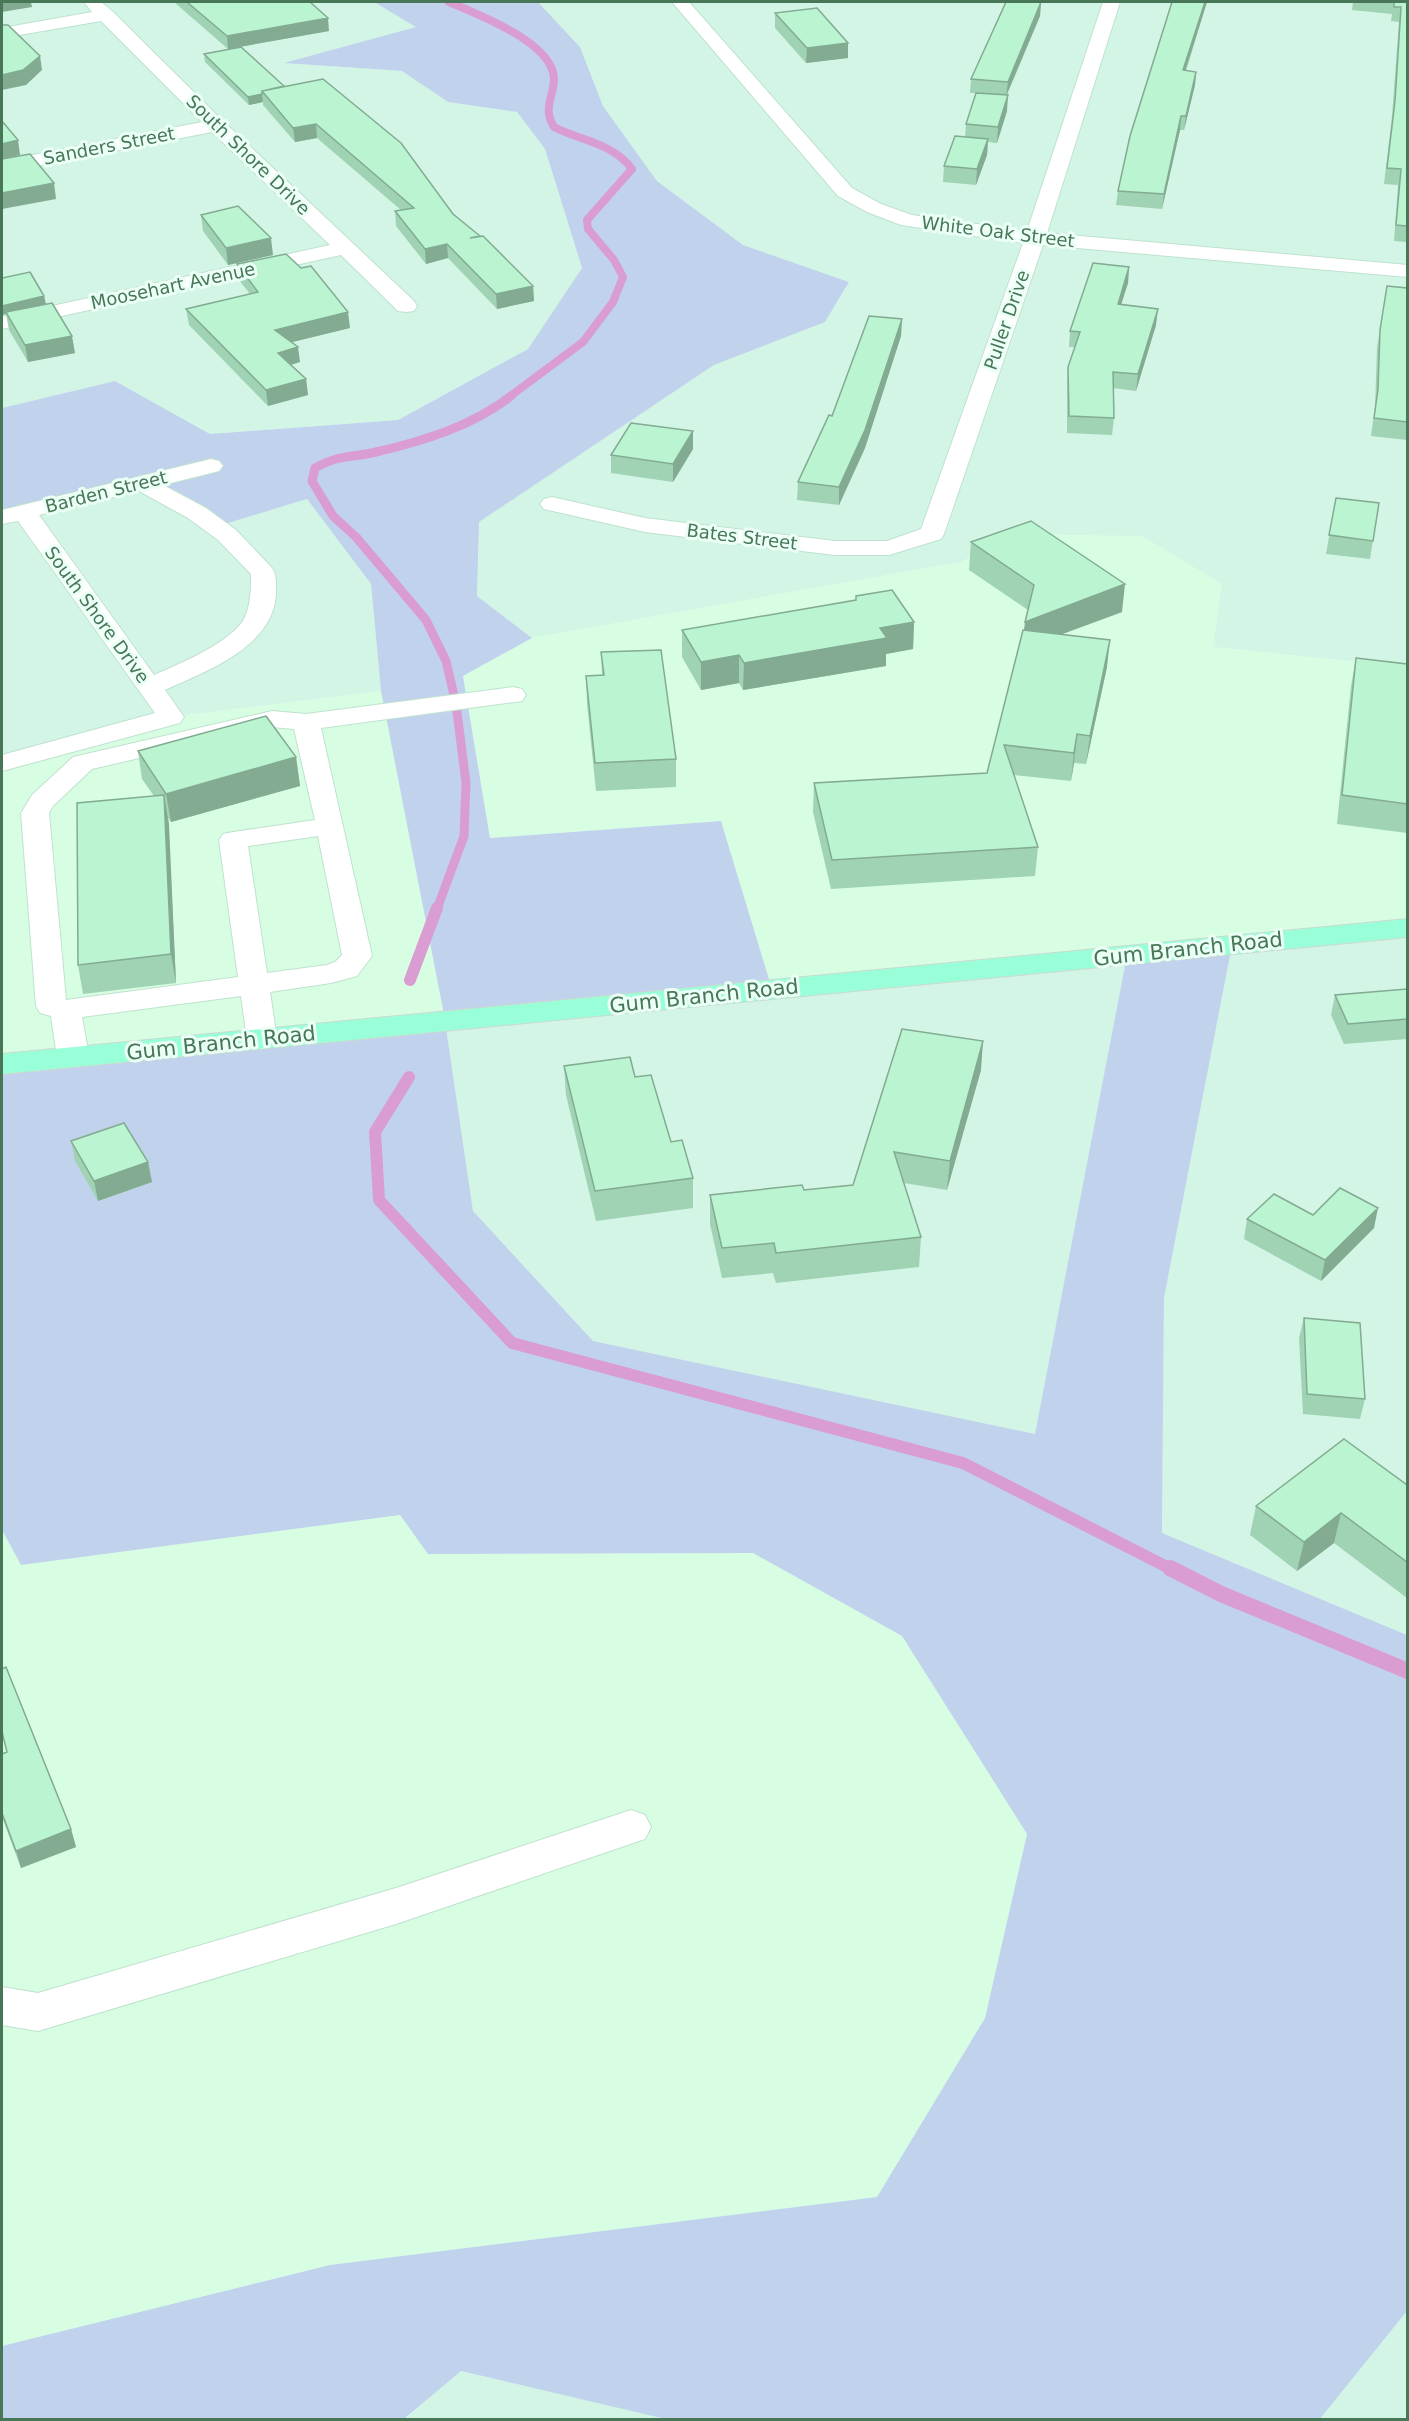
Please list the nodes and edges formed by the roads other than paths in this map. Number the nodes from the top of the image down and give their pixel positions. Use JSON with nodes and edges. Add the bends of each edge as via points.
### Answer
{"nodes":[{"id":1,"x":680,"y":2,"type":"edge"},
{"id":2,"x":1112,"y":2,"type":"edge"},
{"id":3,"x":99,"y":8,"type":"edge"},
{"id":4,"x":2,"y":33,"type":"edge"},
{"id":5,"x":216,"y":125,"type":"junction"},
{"id":6,"x":2,"y":167,"type":"edge"},
{"id":7,"x":1035,"y":238,"type":"junction"},
{"id":8,"x":344,"y":248,"type":"junction"},
{"id":9,"x":1407,"y":271,"type":"edge"},
{"id":10,"x":406,"y":306,"type":"dead end"},
{"id":11,"x":2,"y":323,"type":"edge"},
{"id":12,"x":211,"y":466,"type":"dead end"},
{"id":13,"x":142,"y":483,"type":"junction"},
{"id":14,"x":552,"y":504,"type":"dead end"},
{"id":15,"x":13,"y":515,"type":"edge"},
{"id":16,"x":932,"y":534,"type":"joint"},
{"id":17,"x":150,"y":687,"type":"junction"},
{"id":18,"x":513,"y":695,"type":"dead end"},
{"id":19,"x":306,"y":722,"type":"junction"},
{"id":20,"x":2,"y":763,"type":"edge"},
{"id":21,"x":330,"y":826,"type":"junction"},
{"id":22,"x":1407,"y":928,"type":"edge"},
{"id":23,"x":253,"y":986,"type":"junction"},
{"id":24,"x":65,"y":1010,"type":"junction"},
{"id":25,"x":262,"y":1039,"type":"junction"},
{"id":26,"x":73,"y":1057,"type":"junction"},
{"id":27,"x":2,"y":1064,"type":"edge"},
{"id":28,"x":631,"y":1827,"type":"dead end"},
{"id":29,"x":2,"y":2006,"type":"edge"}],
"edges":[{"from":1,"to":7,"type":"street","name":"White Oak Street","via":[[845,192],[908,221]]},
{"from":2,"to":7,"type":"street","name":"Puller Drive"},
{"from":3,"to":4,"type":"street"},
{"from":3,"to":5,"type":"street","name":"South Shore Drive"},
{"from":5,"to":6,"type":"street","name":"Sanders Street"},
{"from":5,"to":8,"type":"street","name":"South Shore Drive"},
{"from":7,"to":9,"type":"street","name":"White Oak Street"},
{"from":7,"to":16,"type":"street","name":"Puller Drive"},
{"from":8,"to":10,"type":"street","name":"South Shore Drive"},
{"from":8,"to":11,"type":"street","name":"Moosehart Avenue"},
{"from":12,"to":13,"type":"street","name":"Barden Street"},
{"from":13,"to":15,"type":"street","name":"Barden Street"},
{"from":13,"to":17,"type":"street","via":[[227,535],[263,573],[265,598],[254,624],[231,644]]},
{"from":14,"to":16,"type":"street","name":"Bates Street","via":[[645,525],[835,548],[889,548]]},
{"from":15,"to":17,"type":"street","name":"South Shore Drive"},
{"from":17,"to":20,"type":"street","name":"South Shore Drive","via":[[171,717]]},
{"from":18,"to":19,"type":"street"},
{"from":19,"to":21,"type":"street"},
{"from":19,"to":24,"type":"street","via":[[272,719],[83,763],[42,801],[35,813],[51,1006]]},
{"from":21,"to":23,"type":"street","via":[[357,956],[346,969],[330,974]]},
{"from":21,"to":23,"type":"street","via":[[233,840]]},
{"from":22,"to":25,"type":"main road","name":"Gum Branch Road"},
{"from":23,"to":24,"type":"street"},
{"from":23,"to":25,"type":"street"},
{"from":24,"to":26,"type":"street"},
{"from":25,"to":26,"type":"main road","name":"Gum Branch Road"},
{"from":26,"to":27,"type":"main road","name":"Gum Branch Road"},
{"from":28,"to":29,"type":"street","via":[[396,1906],[38,2012]]}]}
